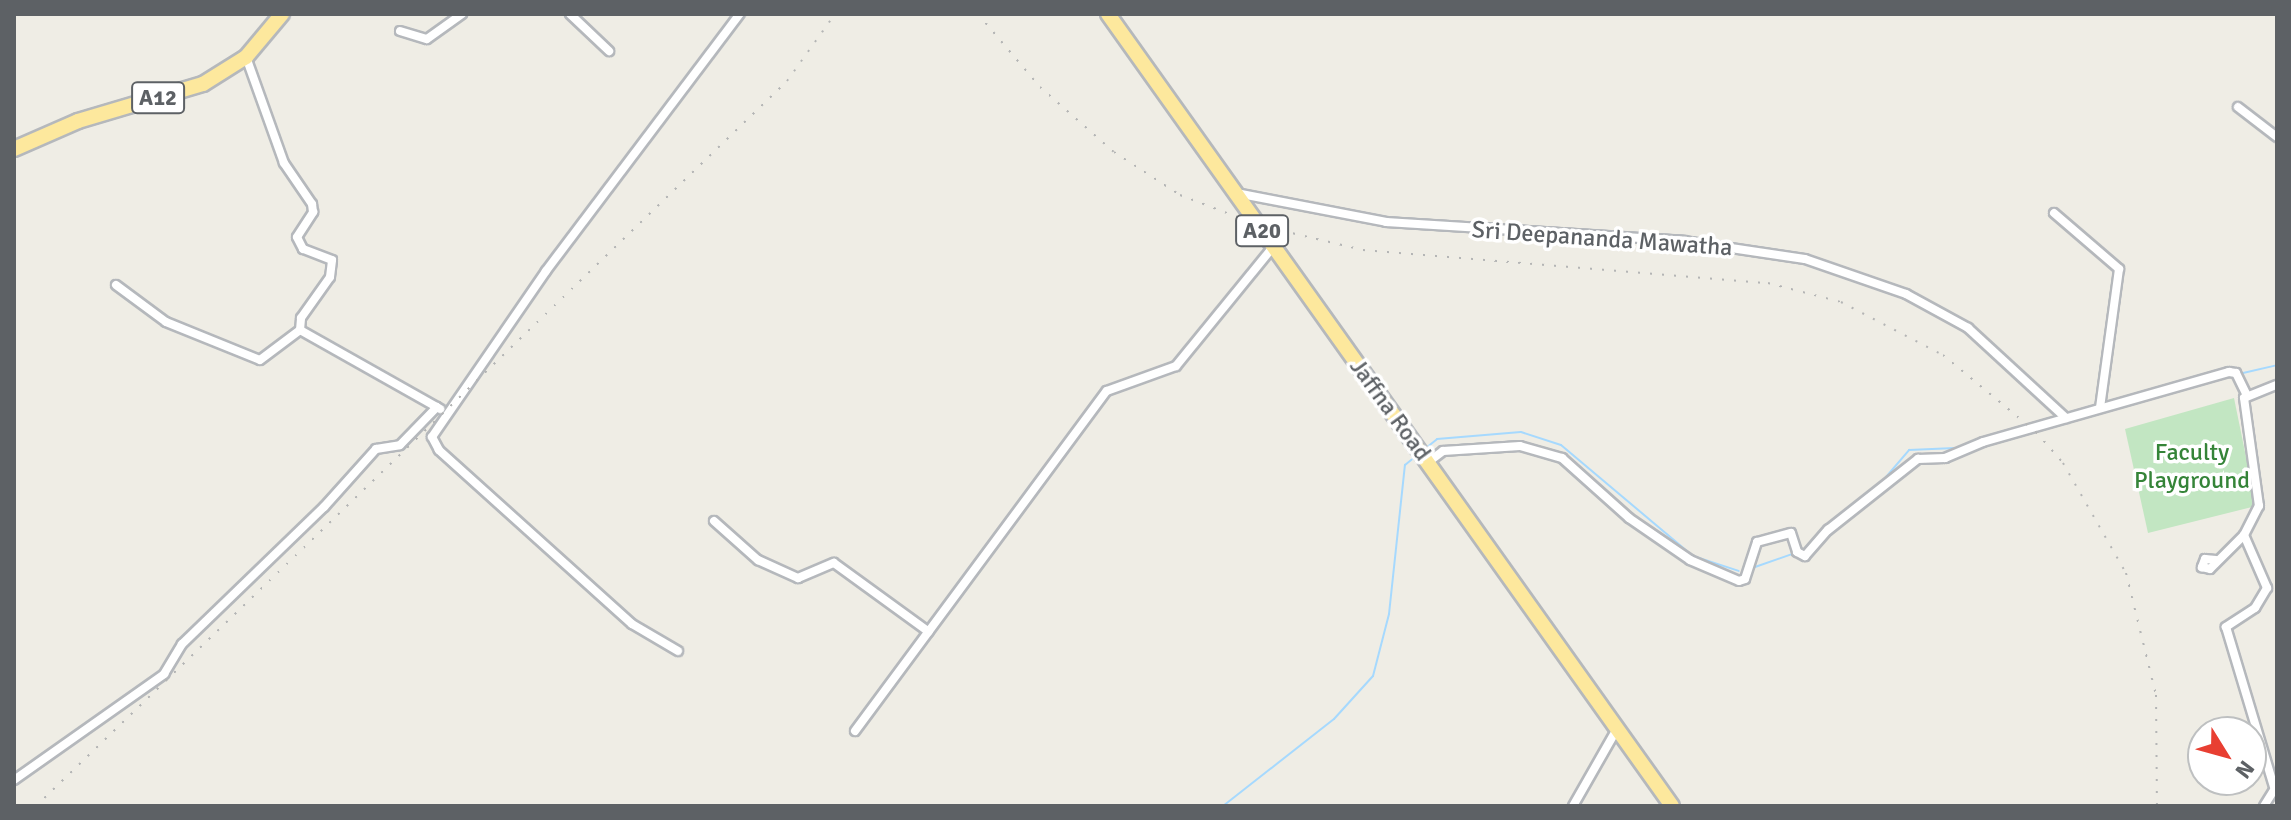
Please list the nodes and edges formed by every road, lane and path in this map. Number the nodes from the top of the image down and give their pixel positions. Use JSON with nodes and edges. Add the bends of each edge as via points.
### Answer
{"nodes":[{"id":1,"x":282,"y":14,"type":"edge"},
{"id":2,"x":462,"y":14,"type":"edge"},
{"id":3,"x":570,"y":14,"type":"edge"},
{"id":4,"x":740,"y":14,"type":"edge"},
{"id":5,"x":1108,"y":14,"type":"edge"},
{"id":6,"x":400,"y":31,"type":"dead end"},
{"id":7,"x":609,"y":51,"type":"dead end"},
{"id":8,"x":246,"y":57,"type":"junction"},
{"id":9,"x":2238,"y":107,"type":"dead end"},
{"id":10,"x":2277,"y":137,"type":"edge"},
{"id":11,"x":14,"y":149,"type":"edge"},
{"id":12,"x":1235,"y":193,"type":"junction"},
{"id":13,"x":2054,"y":213,"type":"dead end"},
{"id":14,"x":1273,"y":247,"type":"junction"},
{"id":15,"x":116,"y":285,"type":"dead end"},
{"id":16,"x":300,"y":330,"type":"junction"},
{"id":17,"x":2277,"y":385,"type":"edge"},
{"id":18,"x":2247,"y":396,"type":"junction"},
{"id":19,"x":437,"y":407,"type":"junction"},
{"id":20,"x":2100,"y":407,"type":"junction"},
{"id":21,"x":447,"y":415,"type":"junction"},
{"id":22,"x":2066,"y":418,"type":"junction"},
{"id":23,"x":1422,"y":455,"type":"junction"},
{"id":24,"x":714,"y":521,"type":"dead end"},
{"id":25,"x":2244,"y":535,"type":"junction"},
{"id":26,"x":2216,"y":560,"type":"dead end"},
{"id":27,"x":929,"y":632,"type":"junction"},
{"id":28,"x":678,"y":651,"type":"dead end"},
{"id":29,"x":1617,"y":729,"type":"junction"},
{"id":30,"x":855,"y":731,"type":"dead end"},
{"id":31,"x":14,"y":780,"type":"edge"},
{"id":32,"x":2276,"y":787,"type":"edge"},
{"id":33,"x":1573,"y":806,"type":"edge"},
{"id":34,"x":1672,"y":806,"type":"edge"},
{"id":35,"x":2264,"y":806,"type":"edge"}],
"edges":[{"from":1,"to":8,"type":"highway","number":"A12"},
{"from":2,"to":6,"type":"street","via":[[427,39]]},
{"from":3,"to":7,"type":"street"},
{"from":4,"to":21,"type":"street","via":[[552,263]]},
{"from":5,"to":12,"type":"highway","name":"Jaffna Road","number":"A20"},
{"from":8,"to":11,"type":"highway","number":"A12","via":[[203,84],[92,116]]},
{"from":8,"to":16,"type":"street","via":[[284,163],[312,204],[313,212],[297,237],[303,249],[332,260],[330,277],[301,318]]},
{"from":9,"to":10,"type":"street"},
{"from":12,"to":14,"type":"highway","name":"Jaffna Road","number":"A20"},
{"from":12,"to":22,"type":"street","name":"Sri Deepananda Mawatha","via":[[1386,222],[1684,241],[1805,259],[1906,294],[1968,328]]},
{"from":13,"to":20,"type":"street","via":[[2119,269]]},
{"from":14,"to":23,"type":"highway","name":"Jaffna Road","number":"A20"},
{"from":14,"to":27,"type":"street","via":[[1176,366],[1107,391]]},
{"from":15,"to":16,"type":"street","via":[[166,322],[252,359],[271,354]]},
{"from":16,"to":19,"type":"street"},
{"from":17,"to":18,"type":"street"},
{"from":18,"to":20,"type":"street","via":[[2236,373],[2229,372]]},
{"from":18,"to":25,"type":"street","via":[[2259,506]]},
{"from":19,"to":21,"type":"street"},
{"from":19,"to":31,"type":"street","via":[[400,445],[376,449],[324,507],[182,644],[164,674]]},
{"from":20,"to":22,"type":"street"},
{"from":21,"to":28,"type":"street","via":[[432,437],[439,450],[632,624]]},
{"from":22,"to":23,"type":"street","via":[[1945,458],[1918,459],[1828,530],[1805,556],[1796,549],[1791,533],[1757,542],[1745,579],[1739,581],[1690,560],[1629,518],[1562,458],[1520,446]]},
{"from":23,"to":29,"type":"highway","name":"Jaffna Road","number":"A20"},
{"from":24,"to":27,"type":"street","via":[[758,560],[798,578],[834,563]]},
{"from":25,"to":26,"type":"street"},
{"from":25,"to":32,"type":"street","via":[[2267,588],[2255,608],[2226,627]]},
{"from":27,"to":30,"type":"street"},
{"from":29,"to":33,"type":"street"},
{"from":29,"to":34,"type":"highway","name":"Jaffna Road","number":"A20"},
{"from":32,"to":35,"type":"street"}]}
